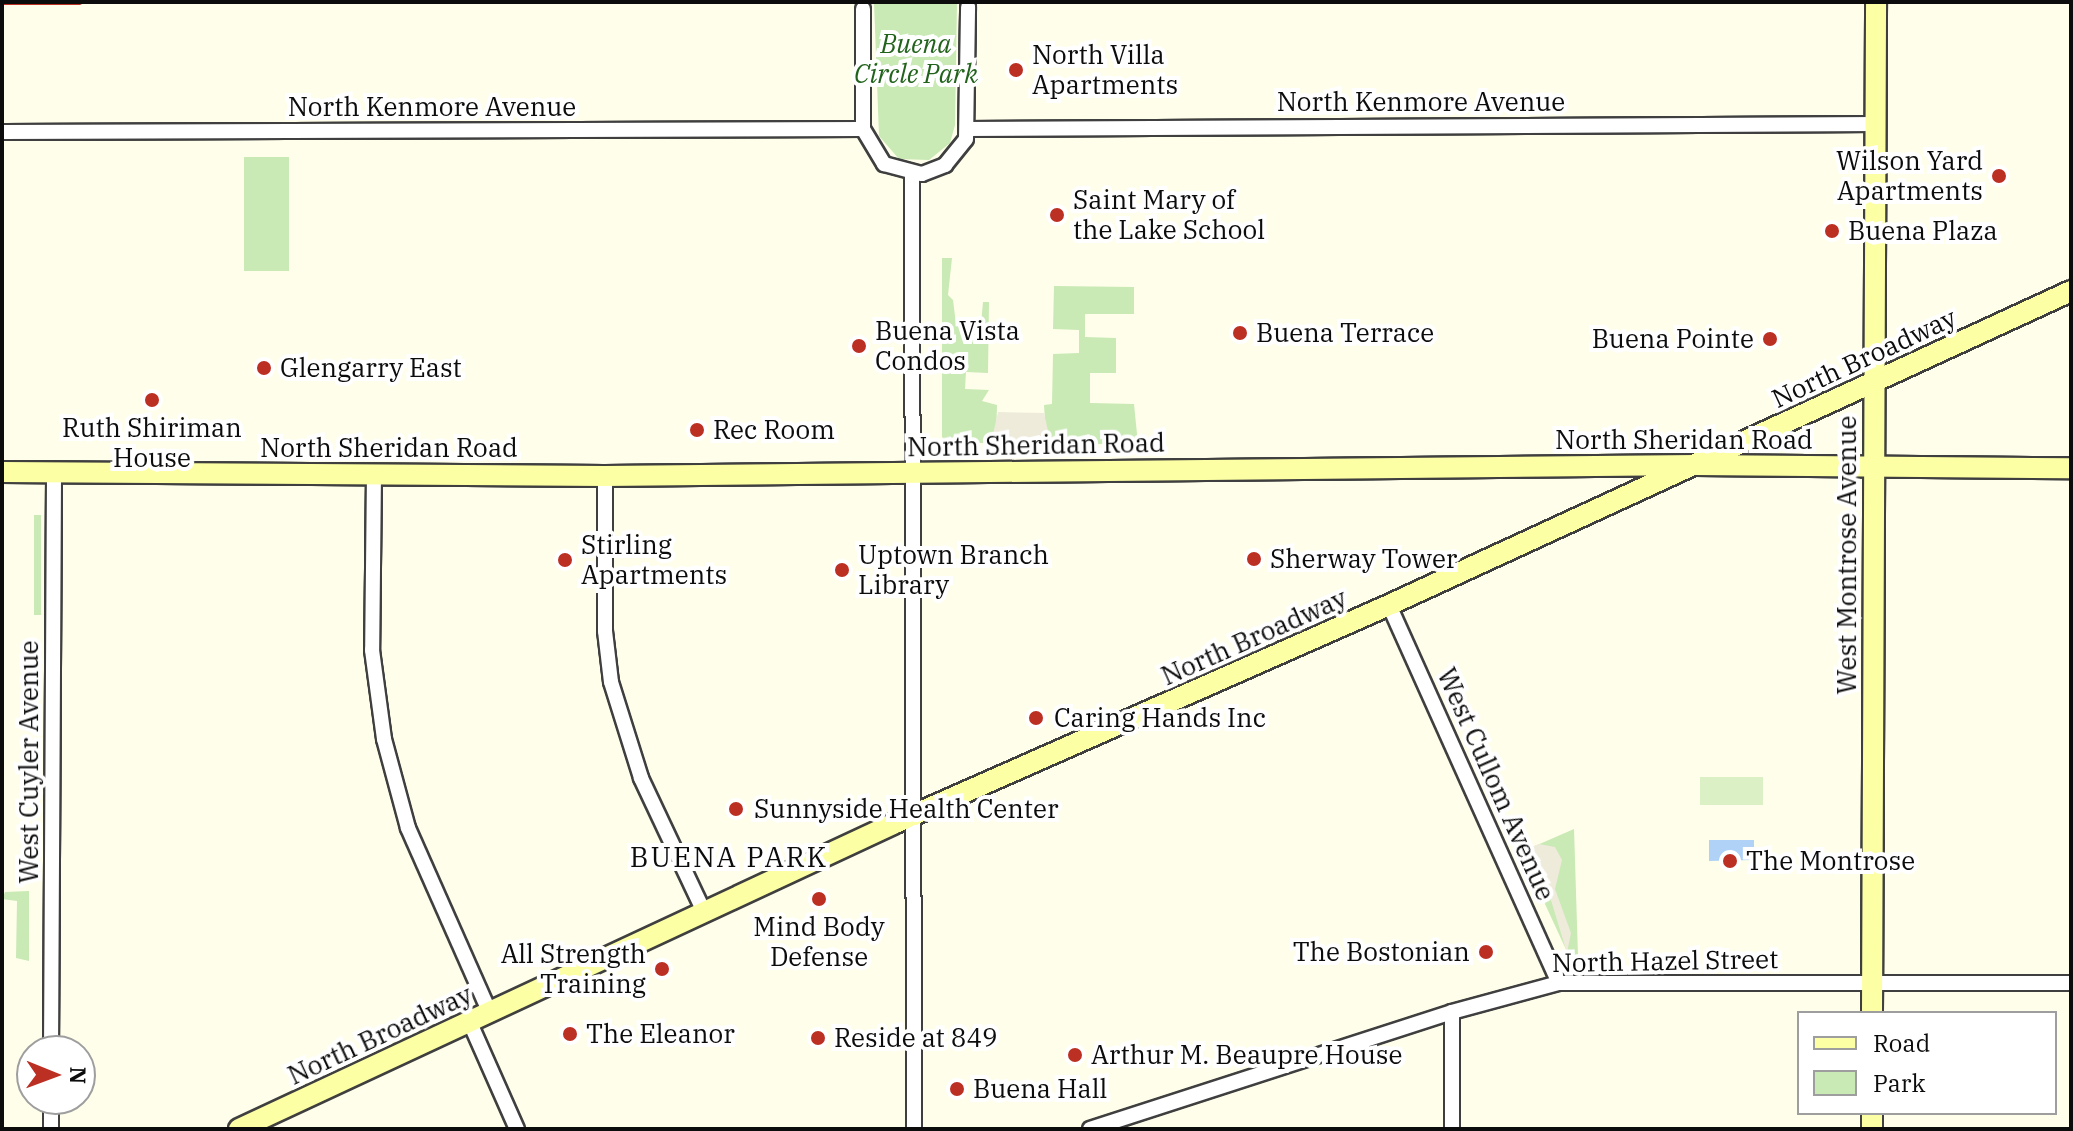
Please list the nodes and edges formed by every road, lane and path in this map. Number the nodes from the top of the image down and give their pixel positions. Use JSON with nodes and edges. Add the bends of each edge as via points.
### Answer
{"nodes":[{"id":1,"x":1876,"y":2,"type":"edge"},
{"id":2,"x":968,"y":7,"type":"dead end"},
{"id":3,"x":863,"y":9,"type":"dead end"},
{"id":4,"x":1876,"y":124,"type":"junction"},
{"id":5,"x":863,"y":129,"type":"junction"},
{"id":6,"x":967,"y":129,"type":"junction"},
{"id":7,"x":2,"y":132,"type":"edge"},
{"id":8,"x":912,"y":174,"type":"junction"},
{"id":9,"x":2071,"y":291,"type":"edge"},
{"id":10,"x":1874,"y":381,"type":"junction"},
{"id":11,"x":1696,"y":465,"type":"junction"},
{"id":12,"x":1873,"y":467,"type":"junction"},
{"id":13,"x":2071,"y":468,"type":"edge"},
{"id":14,"x":2,"y":472,"type":"edge"},
{"id":15,"x":54,"y":472,"type":"junction"},
{"id":16,"x":913,"y":472,"type":"junction"},
{"id":17,"x":374,"y":473,"type":"junction"},
{"id":18,"x":605,"y":476,"type":"junction"},
{"id":19,"x":1389,"y":605,"type":"junction"},
{"id":20,"x":913,"y":815,"type":"junction"},
{"id":21,"x":705,"y":914,"type":"junction"},
{"id":22,"x":1872,"y":982,"type":"junction"},
{"id":23,"x":1559,"y":983,"type":"junction"},
{"id":24,"x":2071,"y":983,"type":"edge"},
{"id":25,"x":1872,"y":1011,"type":"edge"},
{"id":26,"x":1452,"y":1012,"type":"junction"},
{"id":27,"x":490,"y":1013,"type":"junction"},
{"id":28,"x":470,"y":1023,"type":"junction"},
{"id":29,"x":51,"y":1035,"type":"edge"},
{"id":30,"x":1146,"y":1112,"type":"junction"},
{"id":31,"x":239,"y":1129,"type":"edge"},
{"id":32,"x":517,"y":1129,"type":"edge"},
{"id":33,"x":914,"y":1129,"type":"edge"},
{"id":34,"x":1090,"y":1129,"type":"edge"},
{"id":35,"x":1146,"y":1129,"type":"edge"},
{"id":36,"x":1452,"y":1129,"type":"edge"}],
"edges":[{"from":1,"to":4,"type":"main road","name":"West Montrose Avenue"},
{"from":2,"to":6,"type":"street"},
{"from":3,"to":5,"type":"street"},
{"from":4,"to":6,"type":"street","name":"North Kenmore Avenue"},
{"from":4,"to":10,"type":"main road","name":"West Montrose Avenue"},
{"from":5,"to":7,"type":"street","name":"North Kenmore Avenue"},
{"from":5,"to":8,"type":"street","via":[[884,164]]},
{"from":6,"to":8,"type":"street","via":[[958,155],[930,173]]},
{"from":8,"to":16,"type":"street"},
{"from":9,"to":10,"type":"main road","name":"North Broadway"},
{"from":10,"to":11,"type":"main road","name":"North Broadway"},
{"from":10,"to":12,"type":"main road","name":"West Montrose Avenue"},
{"from":11,"to":12,"type":"main road","name":"North Sheridan Road"},
{"from":11,"to":16,"type":"main road","name":"North Sheridan Road"},
{"from":11,"to":19,"type":"main road","name":"North Broadway"},
{"from":12,"to":13,"type":"main road","name":"North Sheridan Road"},
{"from":12,"to":22,"type":"main road","name":"West Montrose Avenue"},
{"from":14,"to":15,"type":"main road","name":"North Sheridan Road"},
{"from":15,"to":17,"type":"main road","name":"North Sheridan Road"},
{"from":15,"to":29,"type":"street","name":"West Cuyler Avenue"},
{"from":16,"to":18,"type":"main road","name":"North Sheridan Road"},
{"from":16,"to":20,"type":"street"},
{"from":17,"to":18,"type":"main road","name":"North Sheridan Road"},
{"from":17,"to":27,"type":"street","via":[[372,650],[384,739],[408,828]]},
{"from":18,"to":21,"type":"street","via":[[605,631],[611,682],[641,778]]},
{"from":19,"to":20,"type":"main road","name":"North Broadway"},
{"from":19,"to":23,"type":"street","name":"West Cullom Avenue"},
{"from":20,"to":21,"type":"main road","name":"North Broadway"},
{"from":20,"to":33,"type":"street"},
{"from":21,"to":27,"type":"main road","name":"North Broadway"},
{"from":22,"to":23,"type":"street","name":"North Hazel Street"},
{"from":22,"to":24,"type":"street","name":"North Hazel Street"},
{"from":22,"to":25,"type":"main road","name":"West Montrose Avenue"},
{"from":23,"to":26,"type":"street","name":"North Hazel Street"},
{"from":26,"to":30,"type":"street","name":"North Hazel Street"},
{"from":26,"to":36,"type":"street"},
{"from":27,"to":28,"type":"main road","name":"North Broadway"},
{"from":28,"to":31,"type":"main road","name":"North Broadway"},
{"from":28,"to":32,"type":"street"},
{"from":30,"to":34,"type":"street","name":"North Hazel Street"},
{"from":30,"to":35,"type":"street"}]}
